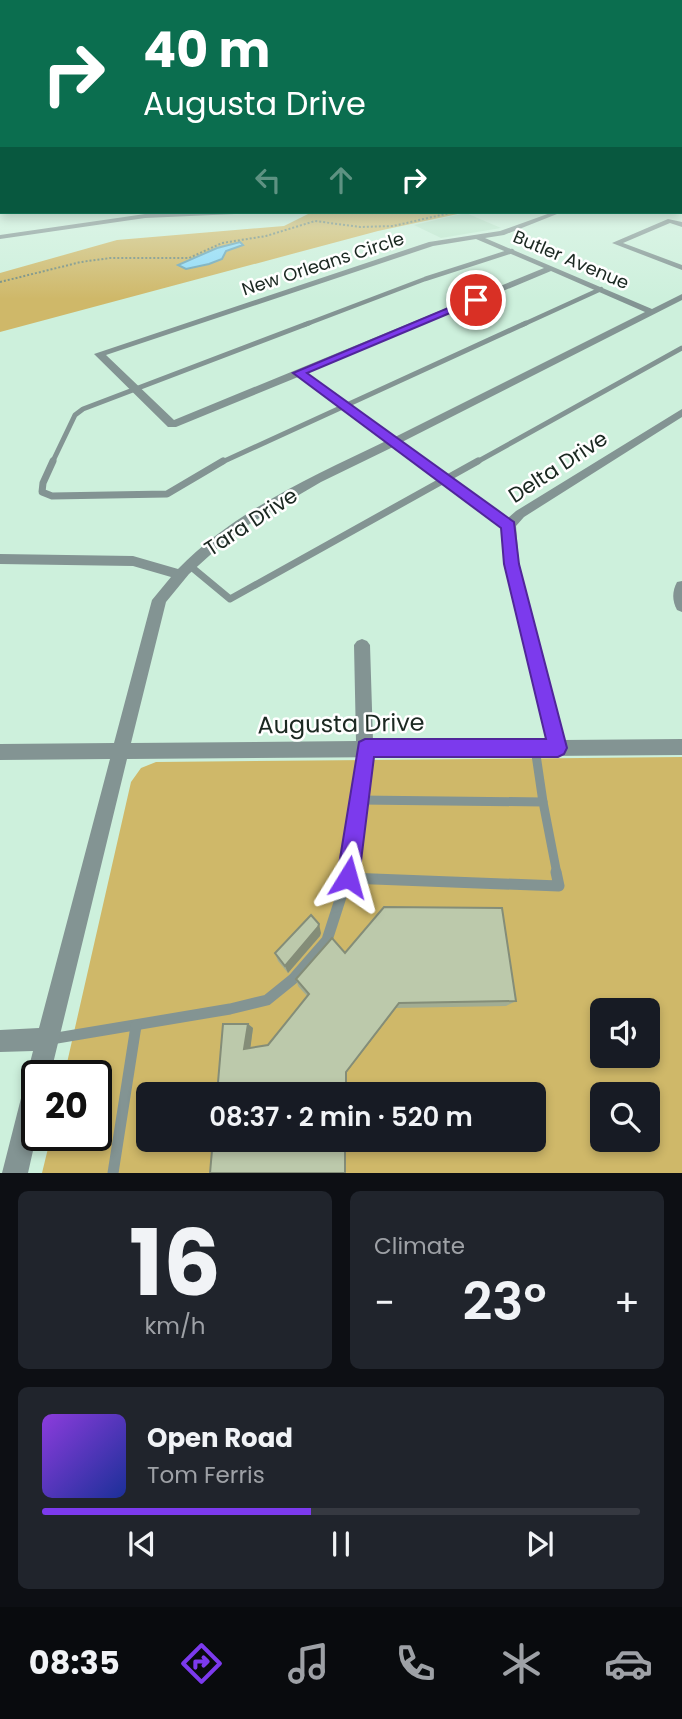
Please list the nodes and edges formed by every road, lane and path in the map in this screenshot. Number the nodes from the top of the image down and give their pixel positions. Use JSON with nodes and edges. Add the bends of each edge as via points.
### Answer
{"nodes":[{"id":1,"x":190,"y":214,"type":"edge"},
{"id":2,"x":445,"y":214,"type":"edge"},
{"id":3,"x":553,"y":214,"type":"edge"},
{"id":4,"x":682,"y":225,"type":"edge"},
{"id":5,"x":15,"y":236,"type":"junction"},
{"id":6,"x":0,"y":237,"type":"edge"},
{"id":7,"x":477,"y":237,"type":"junction"},
{"id":8,"x":0,"y":247,"type":"edge"},
{"id":9,"x":512,"y":251,"type":"junction"},
{"id":10,"x":552,"y":268,"type":"junction"},
{"id":11,"x":682,"y":268,"type":"edge"},
{"id":12,"x":0,"y":282,"type":"edge"},
{"id":13,"x":601,"y":289,"type":"junction"},
{"id":14,"x":682,"y":297,"type":"edge"},
{"id":15,"x":653,"y":312,"type":"junction"},
{"id":16,"x":682,"y":348,"type":"edge"},
{"id":17,"x":299,"y":373,"type":"junction"},
{"id":18,"x":135,"y":389,"type":"junction"},
{"id":19,"x":344,"y":406,"type":"junction"},
{"id":20,"x":682,"y":412,"type":"edge"},
{"id":21,"x":394,"y":442,"type":"junction"},
{"id":22,"x":445,"y":479,"type":"junction"},
{"id":23,"x":509,"y":525,"type":"junction"},
{"id":24,"x":0,"y":559,"type":"edge"},
{"id":25,"x":183,"y":569,"type":"junction"},
{"id":26,"x":682,"y":586,"type":"edge"},
{"id":27,"x":682,"y":606,"type":"edge"},
{"id":28,"x":362,"y":645,"type":"dead end"},
{"id":29,"x":682,"y":747,"type":"edge"},
{"id":30,"x":365,"y":748,"type":"junction"},
{"id":31,"x":535,"y":748,"type":"junction"},
{"id":32,"x":558,"y":748,"type":"junction"},
{"id":33,"x":0,"y":752,"type":"edge"},
{"id":34,"x":121,"y":752,"type":"junction"},
{"id":35,"x":360,"y":800,"type":"junction"},
{"id":36,"x":543,"y":803,"type":"junction"},
{"id":37,"x":348,"y":877,"type":"junction"},
{"id":38,"x":136,"y":1026,"type":"junction"},
{"id":39,"x":47,"y":1039,"type":"junction"},
{"id":40,"x":0,"y":1041,"type":"edge"},
{"id":41,"x":42,"y":1060,"type":"edge"},
{"id":42,"x":21,"y":1147,"type":"edge"},
{"id":43,"x":15,"y":1173,"type":"edge"},
{"id":44,"x":113,"y":1173,"type":"edge"}],
"edges":[{"from":1,"to":5,"type":"street","via":[[145,216]]},
{"from":2,"to":12,"type":"path","via":[[393,226],[360,227],[315,220],[266,236],[222,243],[189,258],[81,262]]},
{"from":3,"to":7,"type":"street","name":"New Orleans Circle"},
{"from":4,"to":11,"type":"street","via":[[670,220],[616,243]]},
{"from":5,"to":6,"type":"street"},
{"from":5,"to":8,"type":"street"},
{"from":7,"to":9,"type":"street","name":"Butler Avenue"},
{"from":7,"to":18,"type":"street","name":"New Orleans Circle","via":[[432,244],[99,354]]},
{"from":9,"to":10,"type":"street","name":"Butler Avenue"},
{"from":9,"to":18,"type":"lane","via":[[425,279]]},
{"from":10,"to":13,"type":"street","name":"Butler Avenue"},
{"from":10,"to":17,"type":"street"},
{"from":13,"to":15,"type":"street","name":"Butler Avenue"},
{"from":13,"to":19,"type":"lane"},
{"from":14,"to":15,"type":"street","name":"Tara Drive"},
{"from":15,"to":21,"type":"street","name":"Tara Drive"},
{"from":16,"to":22,"type":"lane"},
{"from":17,"to":18,"type":"street","via":[[172,425]]},
{"from":17,"to":19,"type":"street"},
{"from":18,"to":19,"type":"lane","via":[[75,415],[42,492],[52,496],[167,494],[223,461]]},
{"from":19,"to":21,"type":"street"},
{"from":20,"to":23,"type":"street","name":"Delta Drive"},
{"from":21,"to":22,"type":"street"},
{"from":21,"to":25,"type":"street","name":"Tara Drive","via":[[267,509],[211,544]]},
{"from":22,"to":23,"type":"street"},
{"from":22,"to":25,"type":"lane","via":[[230,598]]},
{"from":23,"to":32,"type":"street","name":"Delta Drive","via":[[512,564]]},
{"from":24,"to":25,"type":"street","via":[[133,561]]},
{"from":25,"to":34,"type":"street","name":"Tara Drive","via":[[159,600]]},
{"from":26,"to":27,"type":"street"},
{"from":28,"to":30,"type":"street"},
{"from":29,"to":32,"type":"street","name":"Augusta Drive"},
{"from":30,"to":31,"type":"street","name":"Augusta Drive"},
{"from":30,"to":34,"type":"street","name":"Augusta Drive"},
{"from":30,"to":35,"type":"lane"},
{"from":31,"to":32,"type":"street","name":"Augusta Drive"},
{"from":31,"to":36,"type":"lane"},
{"from":33,"to":34,"type":"street","name":"Augusta Drive"},
{"from":34,"to":39,"type":"street","name":"Tara Drive"},
{"from":35,"to":36,"type":"lane"},
{"from":35,"to":37,"type":"lane"},
{"from":36,"to":37,"type":"lane","via":[[559,886]]},
{"from":37,"to":38,"type":"lane","via":[[327,940],[293,979],[267,1000]]},
{"from":38,"to":39,"type":"lane"},
{"from":38,"to":44,"type":"lane"},
{"from":39,"to":40,"type":"street"},
{"from":39,"to":41,"type":"street","name":"Tara Drive"},
{"from":42,"to":43,"type":"street","name":"Tara Drive"}]}
